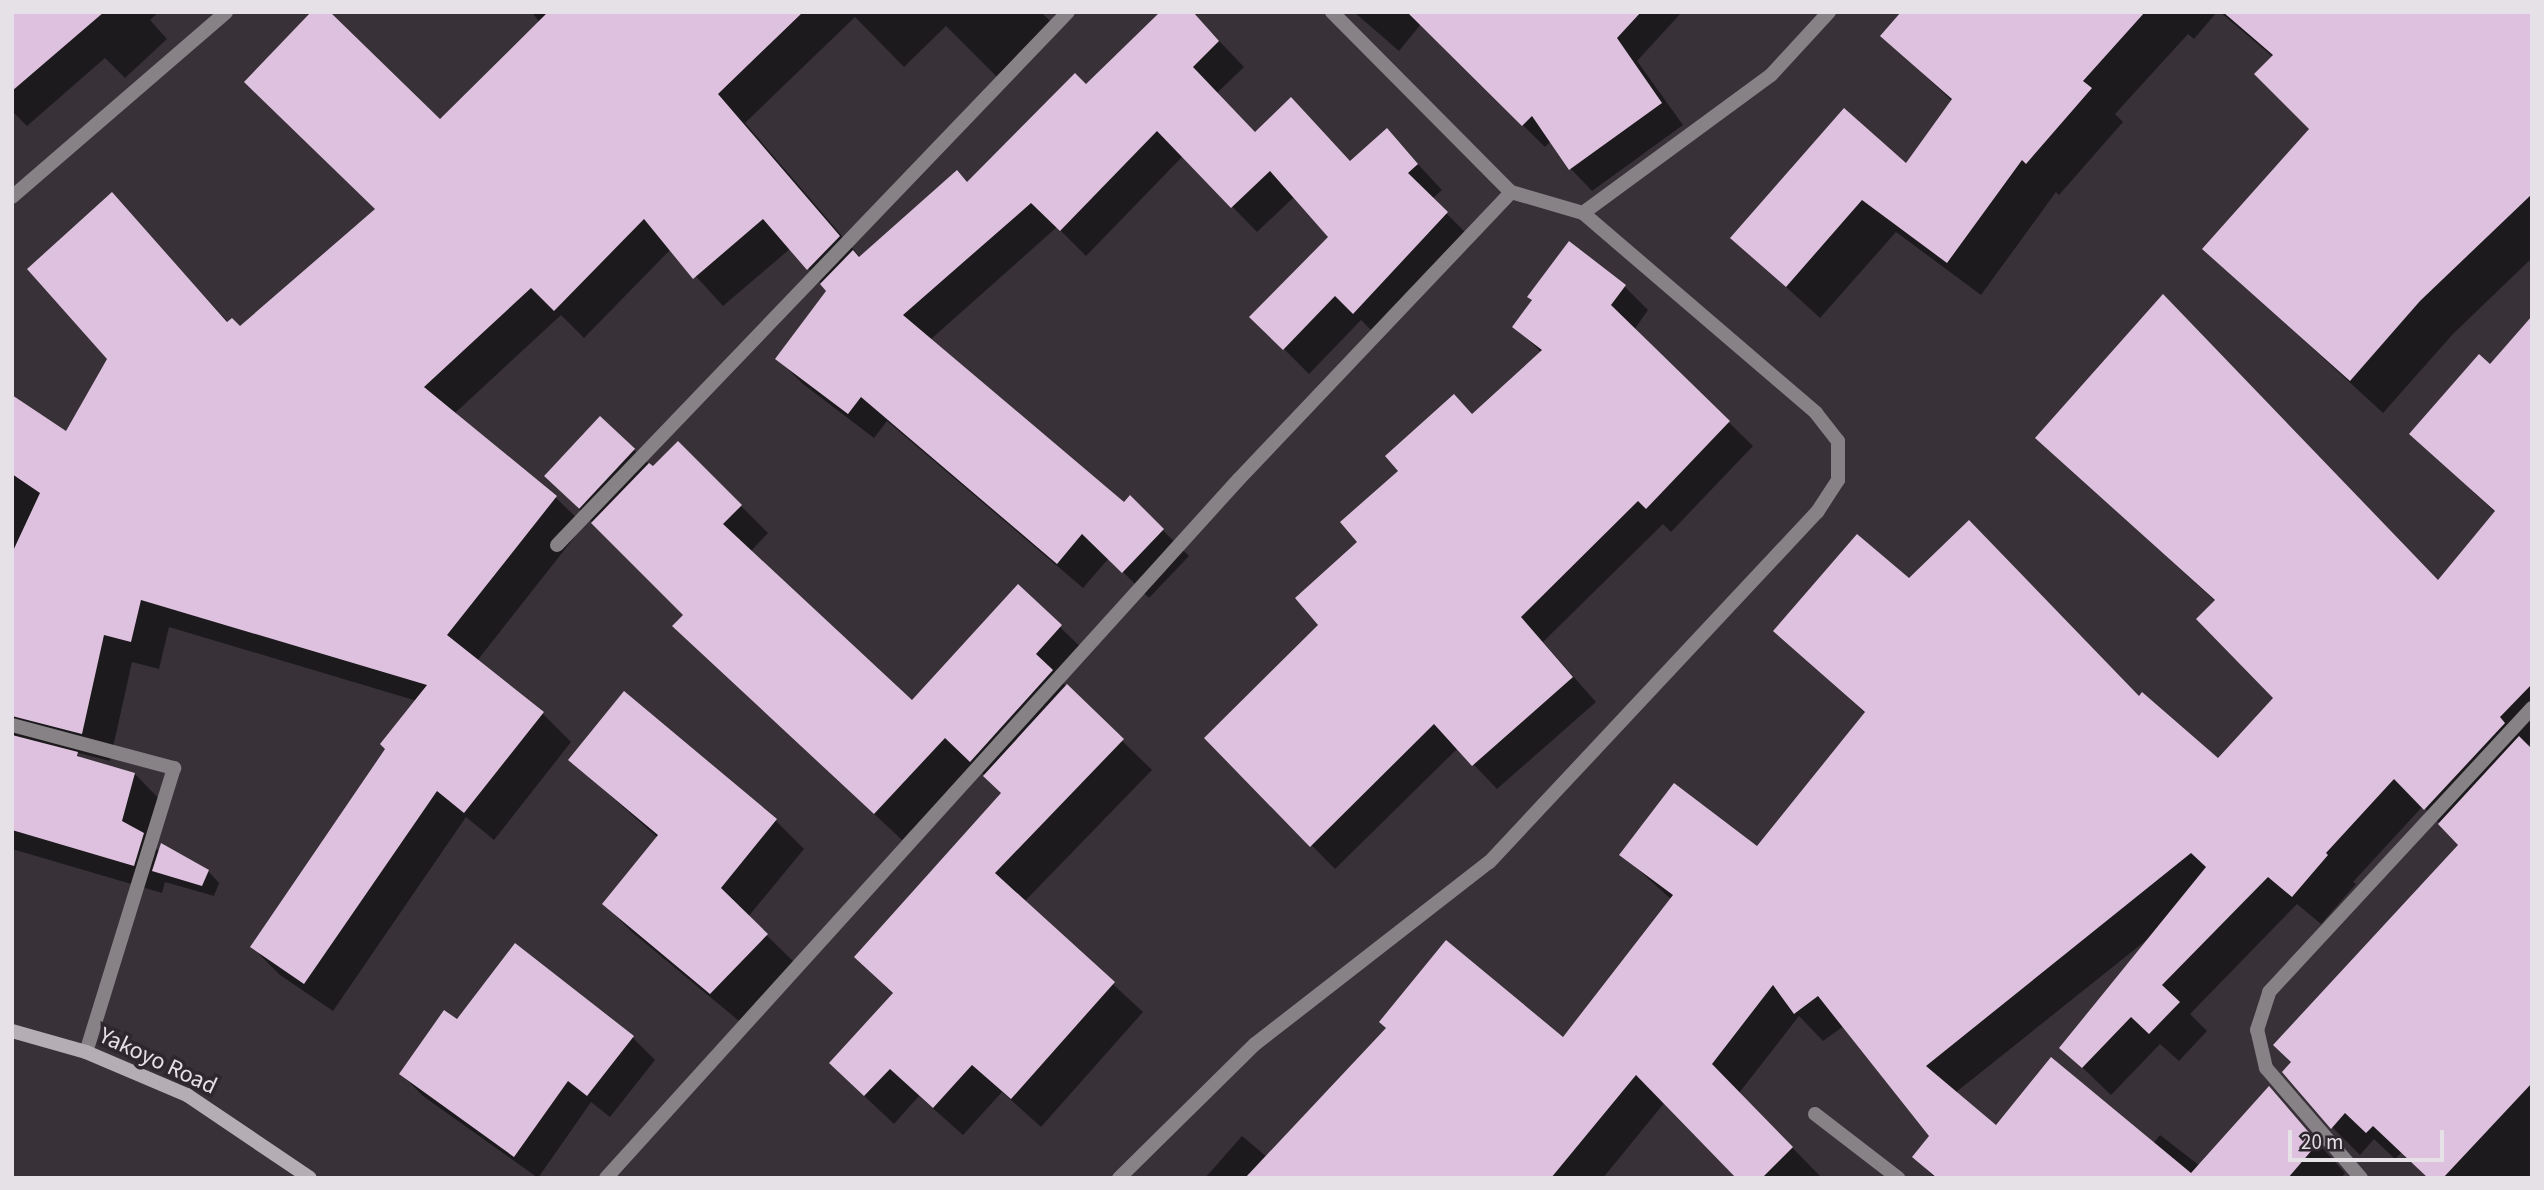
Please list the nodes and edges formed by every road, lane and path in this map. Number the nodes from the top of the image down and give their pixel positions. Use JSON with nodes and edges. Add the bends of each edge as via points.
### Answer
{"nodes":[{"id":1,"x":226,"y":12,"type":"edge"},
{"id":2,"x":1068,"y":12,"type":"edge"},
{"id":3,"x":1332,"y":12,"type":"edge"},
{"id":4,"x":1829,"y":12,"type":"edge"},
{"id":5,"x":1511,"y":192,"type":"junction"},
{"id":6,"x":12,"y":197,"type":"edge"},
{"id":7,"x":1583,"y":213,"type":"junction"},
{"id":8,"x":557,"y":545,"type":"dead end"},
{"id":9,"x":2532,"y":708,"type":"edge"},
{"id":10,"x":12,"y":725,"type":"edge"},
{"id":11,"x":12,"y":1031,"type":"edge"},
{"id":12,"x":86,"y":1052,"type":"junction"},
{"id":13,"x":1815,"y":1114,"type":"dead end"},
{"id":14,"x":310,"y":1178,"type":"edge"},
{"id":15,"x":606,"y":1178,"type":"edge"},
{"id":16,"x":1119,"y":1178,"type":"edge"},
{"id":17,"x":1898,"y":1178,"type":"edge"},
{"id":18,"x":2361,"y":1178,"type":"edge"}],
"edges":[{"from":1,"to":6,"type":"street"},
{"from":2,"to":8,"type":"street"},
{"from":3,"to":5,"type":"street"},
{"from":4,"to":7,"type":"street","via":[[1771,75]]},
{"from":5,"to":7,"type":"street"},
{"from":5,"to":15,"type":"street","via":[[1238,478]]},
{"from":7,"to":16,"type":"street","via":[[1816,413],[1838,441],[1838,480],[1817,512],[1489,862],[1255,1044]]},
{"from":9,"to":18,"type":"street","via":[[2269,992],[2257,1030],[2266,1068]]},
{"from":10,"to":12,"type":"street","via":[[174,768]]},
{"from":11,"to":12,"type":"main road","name":"Yakoyo Road"},
{"from":12,"to":14,"type":"main road","name":"Yakoyo Road","via":[[187,1095]]},
{"from":13,"to":17,"type":"street"}]}
